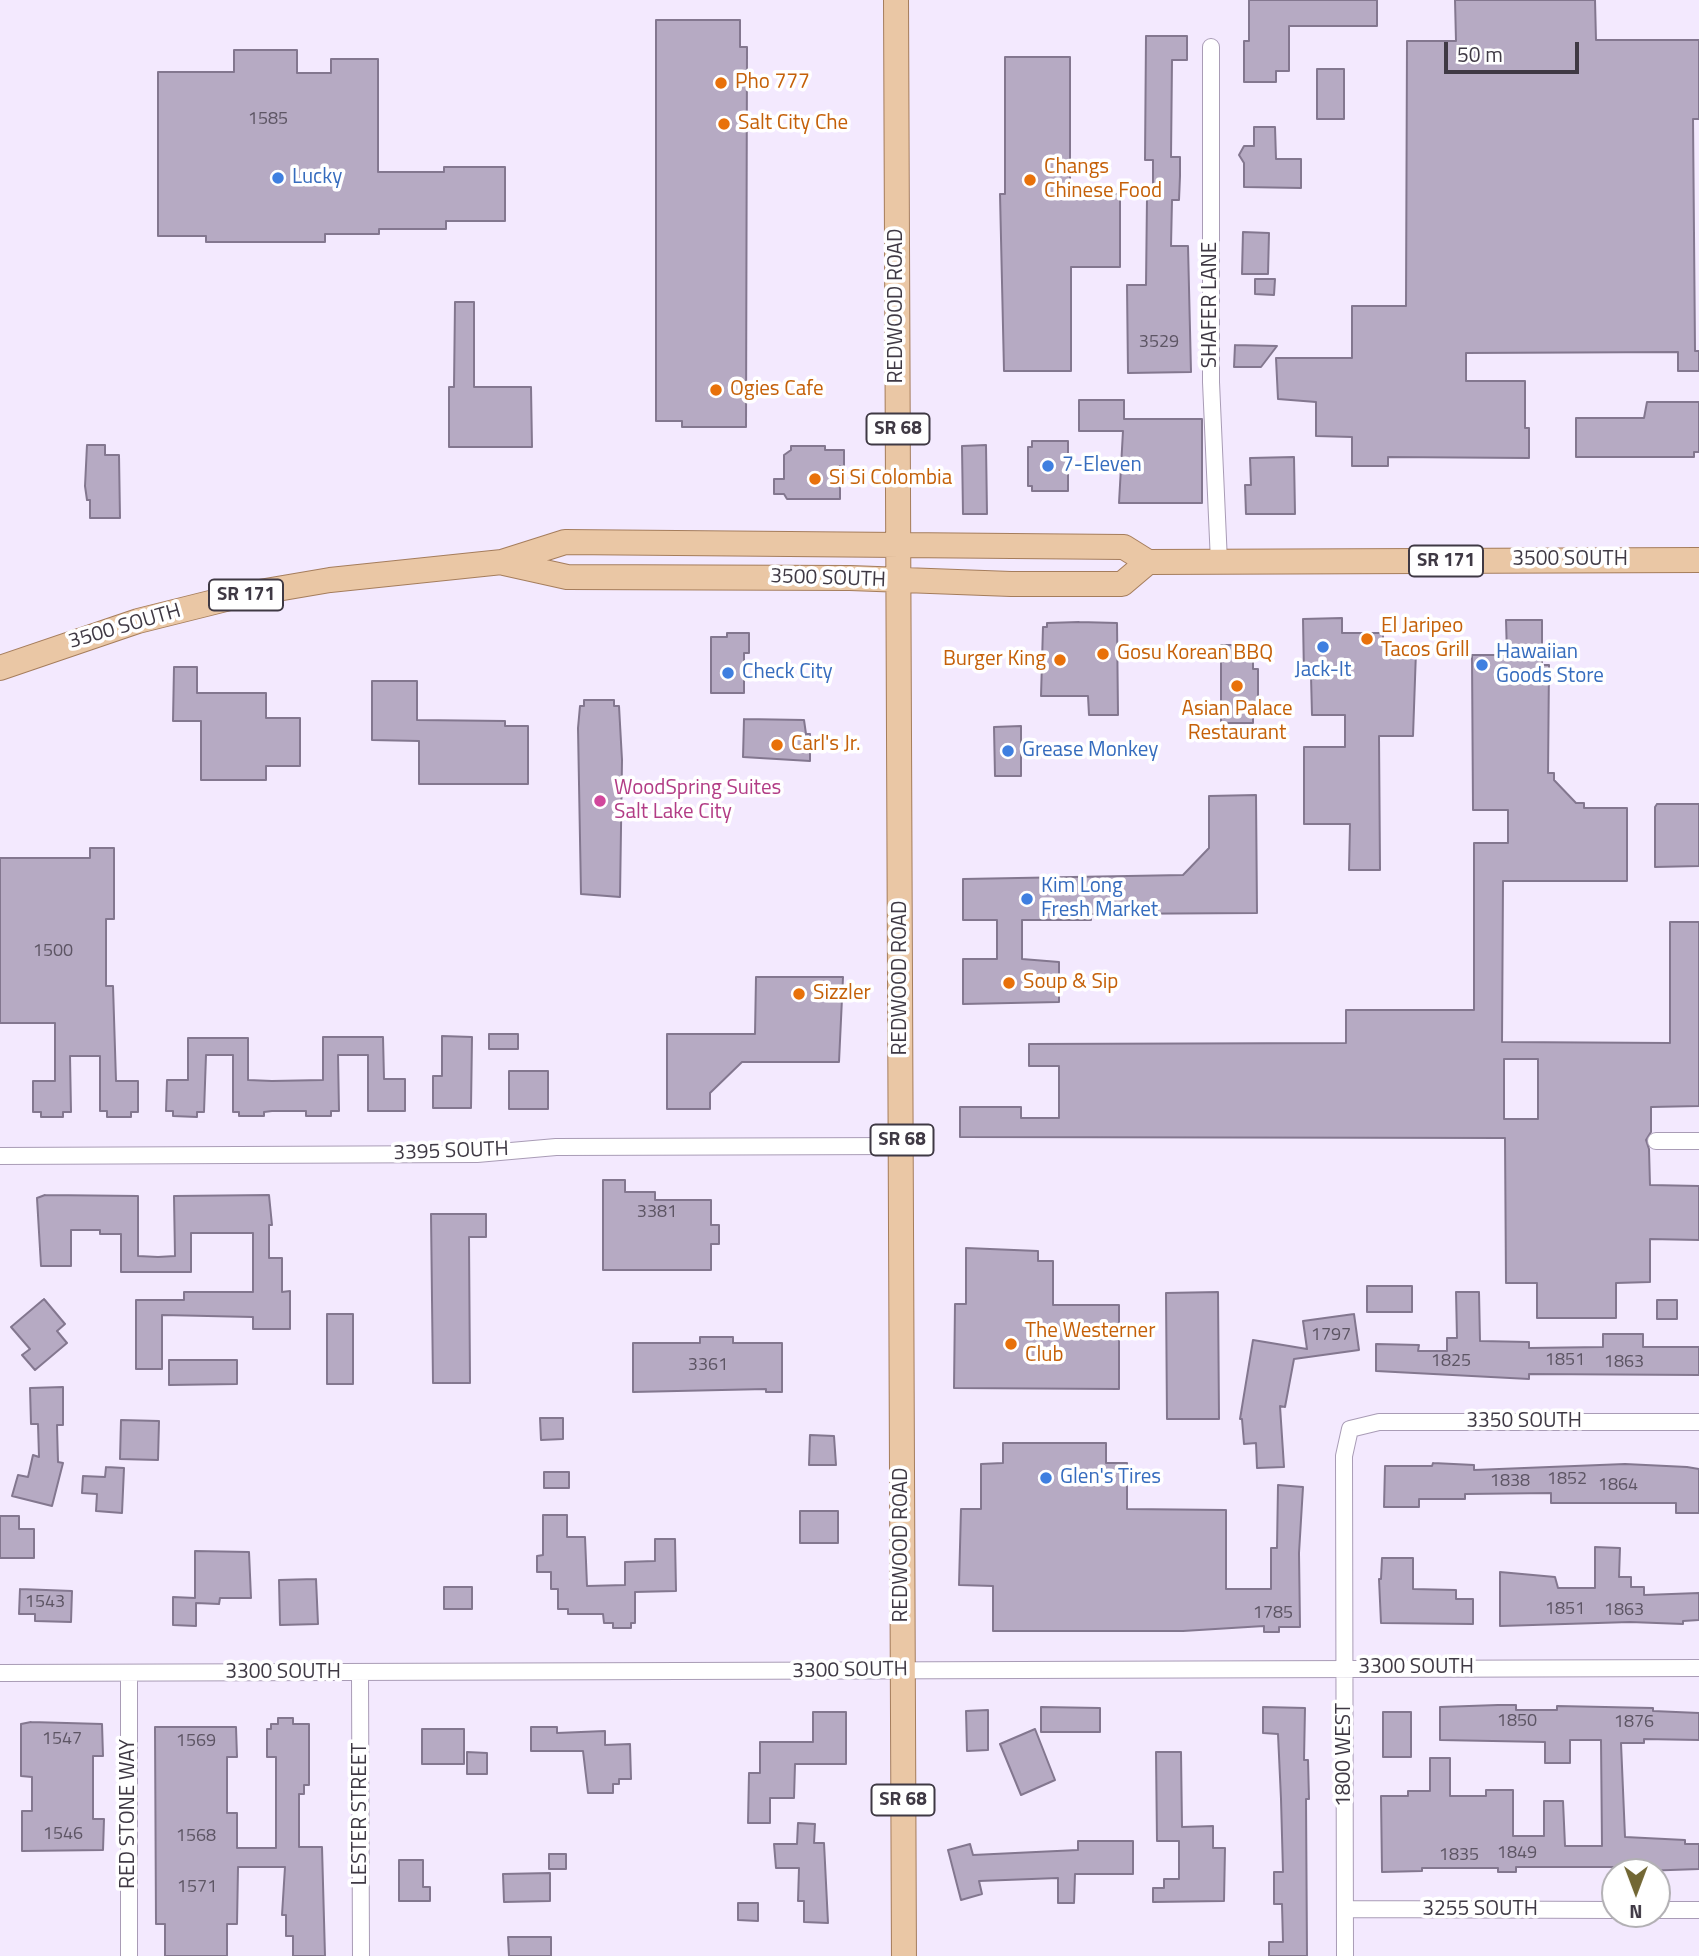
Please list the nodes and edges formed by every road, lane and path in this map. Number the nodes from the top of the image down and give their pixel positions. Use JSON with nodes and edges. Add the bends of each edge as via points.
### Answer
{"nodes":[{"id":1,"x":896,"y":0,"type":"edge"},
{"id":2,"x":1211,"y":47,"type":"dead end"},
{"id":3,"x":900,"y":545,"type":"junction"},
{"id":4,"x":1699,"y":560,"type":"edge"},
{"id":5,"x":502,"y":562,"type":"junction"},
{"id":6,"x":1148,"y":562,"type":"junction"},
{"id":7,"x":1219,"y":562,"type":"junction"},
{"id":8,"x":901,"y":582,"type":"junction"},
{"id":9,"x":0,"y":668,"type":"edge"},
{"id":10,"x":1656,"y":1141,"type":"dead end"},
{"id":11,"x":1699,"y":1141,"type":"edge"},
{"id":12,"x":901,"y":1146,"type":"junction"},
{"id":13,"x":0,"y":1156,"type":"edge"},
{"id":14,"x":1699,"y":1422,"type":"edge"},
{"id":15,"x":1350,"y":1429,"type":"joint"},
{"id":16,"x":1344,"y":1668,"type":"junction"},
{"id":17,"x":1699,"y":1668,"type":"edge"},
{"id":18,"x":902,"y":1670,"type":"junction"},
{"id":19,"x":0,"y":1673,"type":"edge"},
{"id":20,"x":129,"y":1673,"type":"junction"},
{"id":21,"x":360,"y":1673,"type":"junction"},
{"id":22,"x":1345,"y":1909,"type":"junction"},
{"id":23,"x":1601,"y":1910,"type":"edge"},
{"id":24,"x":1671,"y":1910,"type":"edge"},
{"id":25,"x":1699,"y":1910,"type":"edge"},
{"id":26,"x":129,"y":1956,"type":"edge"},
{"id":27,"x":361,"y":1956,"type":"edge"},
{"id":28,"x":904,"y":1956,"type":"edge"},
{"id":29,"x":1345,"y":1956,"type":"edge"}],
"edges":[{"from":1,"to":3,"type":"main road","name":"REDWOOD ROAD","number":"SR 68"},
{"from":2,"to":7,"type":"street","name":"SHAFER LANE","via":[[1211,382]]},
{"from":3,"to":5,"type":"main road","name":"3500 SOUTH","number":"SR 171","via":[[565,542]]},
{"from":3,"to":6,"type":"main road","name":"3500 SOUTH","number":"SR 171","via":[[1124,547]]},
{"from":3,"to":8,"type":"main road","name":"REDWOOD ROAD","number":"SR 68"},
{"from":4,"to":7,"type":"main road","name":"3500 SOUTH","number":"SR 171"},
{"from":5,"to":8,"type":"main road","name":"3500 SOUTH","number":"SR 171","via":[[566,577]]},
{"from":5,"to":9,"type":"main road","name":"3500 SOUTH","number":"SR 171","via":[[330,580],[242,595],[138,621]]},
{"from":6,"to":7,"type":"main road","name":"3500 SOUTH","number":"SR 171"},
{"from":6,"to":8,"type":"main road","name":"3500 SOUTH","number":"SR 171","via":[[1122,584]]},
{"from":8,"to":12,"type":"main road","name":"REDWOOD ROAD","number":"SR 68"},
{"from":10,"to":11,"type":"street"},
{"from":12,"to":13,"type":"street","name":"3395 SOUTH"},
{"from":12,"to":18,"type":"main road","name":"REDWOOD ROAD","number":"SR 68"},
{"from":14,"to":15,"type":"street","name":"3350 SOUTH","via":[[1378,1422]]},
{"from":15,"to":16,"type":"street","name":"1800 WEST","via":[[1344,1456]]},
{"from":16,"to":17,"type":"street","name":"3300 SOUTH"},
{"from":16,"to":18,"type":"street","name":"3300 SOUTH"},
{"from":16,"to":22,"type":"street","name":"1800 WEST"},
{"from":18,"to":21,"type":"street","name":"3300 SOUTH"},
{"from":18,"to":28,"type":"main road","name":"REDWOOD ROAD","number":"SR 68"},
{"from":19,"to":20,"type":"street","name":"3300 SOUTH"},
{"from":20,"to":21,"type":"street","name":"3300 SOUTH"},
{"from":20,"to":26,"type":"street","name":"RED STONE WAY"},
{"from":21,"to":27,"type":"street","name":"LESTER STREET"},
{"from":22,"to":23,"type":"street","name":"3255 SOUTH"},
{"from":22,"to":29,"type":"street","name":"1800 WEST"},
{"from":24,"to":25,"type":"street"}]}
